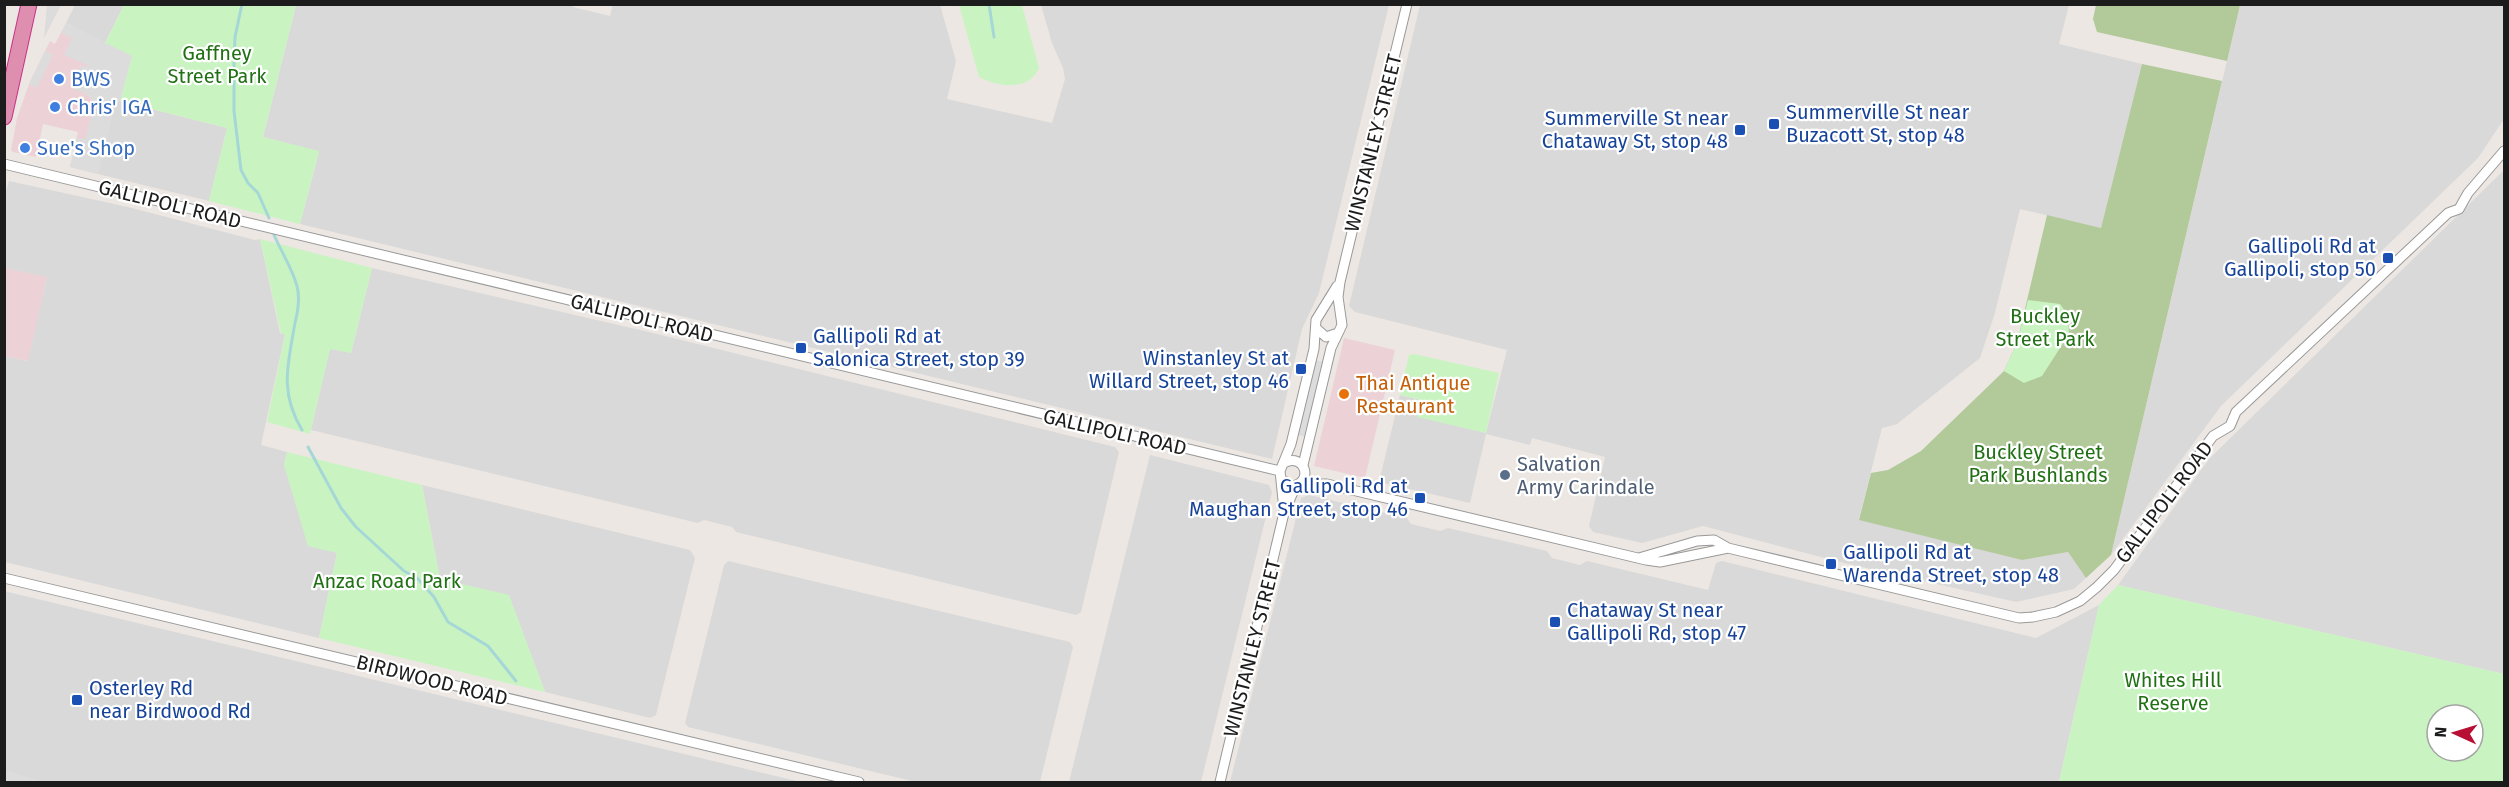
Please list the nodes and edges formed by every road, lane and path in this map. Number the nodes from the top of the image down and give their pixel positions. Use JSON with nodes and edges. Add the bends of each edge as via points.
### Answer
{"nodes":[{"id":1,"x":29,"y":4,"type":"edge"},
{"id":2,"x":1407,"y":4,"type":"edge"},
{"id":3,"x":4,"y":117,"type":"edge"},
{"id":4,"x":2505,"y":151,"type":"edge"},
{"id":5,"x":4,"y":164,"type":"edge"},
{"id":6,"x":1340,"y":282,"type":"junction"},
{"id":7,"x":1321,"y":313,"type":"junction"},
{"id":8,"x":1340,"y":317,"type":"junction"},
{"id":9,"x":1317,"y":329,"type":"junction"},
{"id":10,"x":1338,"y":333,"type":"junction"},
{"id":11,"x":1304,"y":467,"type":"junction"},
{"id":12,"x":1282,"y":471,"type":"junction"},
{"id":13,"x":1298,"y":484,"type":"junction"},
{"id":14,"x":1327,"y":484,"type":"junction"},
{"id":15,"x":1284,"y":513,"type":"junction"},
{"id":16,"x":4,"y":578,"type":"edge"},
{"id":17,"x":859,"y":783,"type":"edge"},
{"id":18,"x":1220,"y":783,"type":"edge"}],
"edges":[{"from":1,"to":3,"type":"highway"},
{"from":2,"to":6,"type":"street","name":"WINSTANLEY STREET"},
{"from":4,"to":14,"type":"street","name":"GALLIPOLI ROAD","via":[[2459,209],[2439,220],[2236,412],[2230,426],[2213,436],[2114,570],[2080,601],[2056,612],[2019,618],[1728,548],[1660,562]]},
{"from":5,"to":12,"type":"street","name":"GALLIPOLI ROAD"},
{"from":6,"to":7,"type":"street","name":"WINSTANLEY STREET"},
{"from":6,"to":8,"type":"street","name":"WINSTANLEY STREET"},
{"from":7,"to":8,"type":"street","via":[[1333,311]]},
{"from":7,"to":9,"type":"street","name":"WINSTANLEY STREET"},
{"from":8,"to":10,"type":"street","name":"WINSTANLEY STREET"},
{"from":9,"to":10,"type":"street","via":[[1326,337]]},
{"from":9,"to":12,"type":"street","name":"WINSTANLEY STREET"},
{"from":10,"to":11,"type":"street","name":"WINSTANLEY STREET","via":[[1331,348]]},
{"from":11,"to":12,"type":"street","via":[[1296,460]]},
{"from":11,"to":13,"type":"street","name":"WINSTANLEY STREET","via":[[1305,477]]},
{"from":11,"to":14,"type":"street","name":"GALLIPOLI ROAD","via":[[1312,477]]},
{"from":12,"to":13,"type":"street","via":[[1288,485]]},
{"from":12,"to":15,"type":"street","name":"WINSTANLEY STREET"},
{"from":13,"to":14,"type":"street","name":"GALLIPOLI ROAD"},
{"from":13,"to":15,"type":"street","name":"WINSTANLEY STREET"},
{"from":15,"to":18,"type":"street","name":"WINSTANLEY STREET"},
{"from":16,"to":17,"type":"street","name":"BIRDWOOD ROAD"}]}
